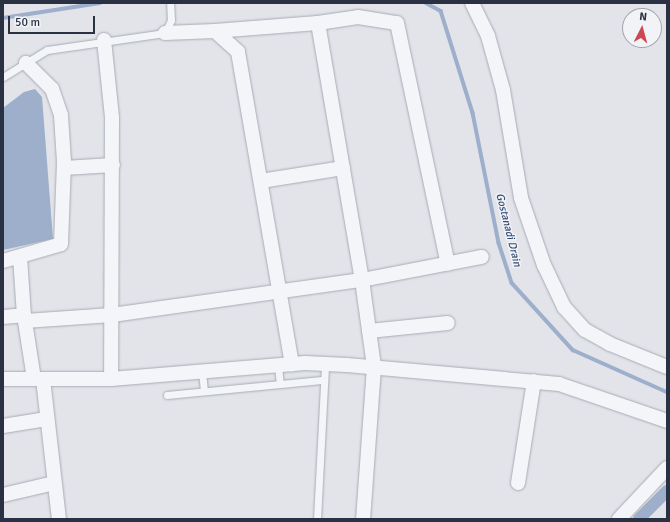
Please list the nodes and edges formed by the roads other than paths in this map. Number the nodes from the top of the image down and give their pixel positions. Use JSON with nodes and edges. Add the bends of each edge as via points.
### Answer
{"nodes":[{"id":1,"x":170,"y":3,"type":"edge"},
{"id":2,"x":472,"y":3,"type":"edge"},
{"id":3,"x":318,"y":23,"type":"junction"},
{"id":4,"x":168,"y":27,"type":"junction"},
{"id":5,"x":215,"y":31,"type":"junction"},
{"id":6,"x":104,"y":40,"type":"junction"},
{"id":7,"x":26,"y":63,"type":"junction"},
{"id":8,"x":3,"y":77,"type":"edge"},
{"id":9,"x":113,"y":165,"type":"junction"},
{"id":10,"x":64,"y":168,"type":"junction"},
{"id":11,"x":343,"y":168,"type":"junction"},
{"id":12,"x":261,"y":181,"type":"junction"},
{"id":13,"x":20,"y":257,"type":"junction"},
{"id":14,"x":482,"y":257,"type":"dead end"},
{"id":15,"x":3,"y":260,"type":"edge"},
{"id":16,"x":448,"y":264,"type":"junction"},
{"id":17,"x":362,"y":280,"type":"junction"},
{"id":18,"x":280,"y":291,"type":"junction"},
{"id":19,"x":112,"y":315,"type":"junction"},
{"id":20,"x":3,"y":317,"type":"edge"},
{"id":21,"x":24,"y":318,"type":"junction"},
{"id":22,"x":448,"y":323,"type":"dead end"},
{"id":23,"x":369,"y":331,"type":"junction"},
{"id":24,"x":292,"y":364,"type":"junction"},
{"id":25,"x":325,"y":364,"type":"junction"},
{"id":26,"x":278,"y":366,"type":"junction"},
{"id":27,"x":374,"y":367,"type":"junction"},
{"id":28,"x":667,"y":367,"type":"edge"},
{"id":29,"x":202,"y":372,"type":"junction"},
{"id":30,"x":3,"y":379,"type":"edge"},
{"id":31,"x":38,"y":379,"type":"junction"},
{"id":32,"x":111,"y":379,"type":"junction"},
{"id":33,"x":324,"y":380,"type":"junction"},
{"id":34,"x":534,"y":381,"type":"junction"},
{"id":35,"x":280,"y":384,"type":"junction"},
{"id":36,"x":204,"y":391,"type":"junction"},
{"id":37,"x":168,"y":394,"type":"dead end"},
{"id":38,"x":46,"y":419,"type":"junction"},
{"id":39,"x":667,"y":421,"type":"edge"},
{"id":40,"x":3,"y":426,"type":"edge"},
{"id":41,"x":667,"y":468,"type":"edge"},
{"id":42,"x":54,"y":483,"type":"junction"},
{"id":43,"x":518,"y":484,"type":"dead end"},
{"id":44,"x":3,"y":495,"type":"edge"},
{"id":45,"x":59,"y":519,"type":"edge"},
{"id":46,"x":317,"y":519,"type":"edge"},
{"id":47,"x":363,"y":519,"type":"edge"},
{"id":48,"x":620,"y":519,"type":"edge"}],
"edges":[{"from":1,"to":4,"type":"lane"},
{"from":2,"to":28,"type":"street","via":[[488,36],[503,90],[521,198],[544,265],[564,307],[585,330],[610,344]]},
{"from":3,"to":5,"type":"street"},
{"from":3,"to":11,"type":"street"},
{"from":3,"to":16,"type":"street","via":[[358,16],[397,23]]},
{"from":4,"to":5,"type":"street"},
{"from":4,"to":6,"type":"lane"},
{"from":5,"to":12,"type":"street","via":[[238,52]]},
{"from":6,"to":7,"type":"lane","via":[[47,50]]},
{"from":6,"to":9,"type":"street","via":[[112,118]]},
{"from":7,"to":8,"type":"lane"},
{"from":7,"to":10,"type":"street","via":[[52,89],[61,115]]},
{"from":9,"to":10,"type":"street"},
{"from":9,"to":19,"type":"street"},
{"from":10,"to":13,"type":"street","via":[[61,244]]},
{"from":11,"to":12,"type":"street"},
{"from":11,"to":17,"type":"street"},
{"from":12,"to":18,"type":"street"},
{"from":13,"to":15,"type":"street"},
{"from":13,"to":21,"type":"street"},
{"from":14,"to":16,"type":"street"},
{"from":16,"to":17,"type":"street"},
{"from":17,"to":18,"type":"street"},
{"from":17,"to":23,"type":"street"},
{"from":18,"to":19,"type":"street"},
{"from":18,"to":24,"type":"street"},
{"from":19,"to":21,"type":"street"},
{"from":19,"to":32,"type":"street"},
{"from":20,"to":21,"type":"street"},
{"from":21,"to":31,"type":"street"},
{"from":22,"to":23,"type":"street"},
{"from":23,"to":27,"type":"street"},
{"from":24,"to":25,"type":"street"},
{"from":24,"to":26,"type":"street"},
{"from":25,"to":27,"type":"street"},
{"from":25,"to":33,"type":"lane"},
{"from":26,"to":29,"type":"street"},
{"from":26,"to":35,"type":"lane"},
{"from":27,"to":34,"type":"street"},
{"from":27,"to":47,"type":"street"},
{"from":29,"to":32,"type":"street"},
{"from":29,"to":36,"type":"lane"},
{"from":30,"to":31,"type":"street"},
{"from":31,"to":32,"type":"street"},
{"from":31,"to":38,"type":"street"},
{"from":33,"to":35,"type":"lane"},
{"from":33,"to":46,"type":"lane"},
{"from":34,"to":39,"type":"street","via":[[559,384]]},
{"from":34,"to":43,"type":"street"},
{"from":35,"to":36,"type":"lane"},
{"from":36,"to":37,"type":"lane"},
{"from":38,"to":40,"type":"street"},
{"from":38,"to":42,"type":"street"},
{"from":41,"to":48,"type":"street"},
{"from":42,"to":44,"type":"street"},
{"from":42,"to":45,"type":"street"}]}
